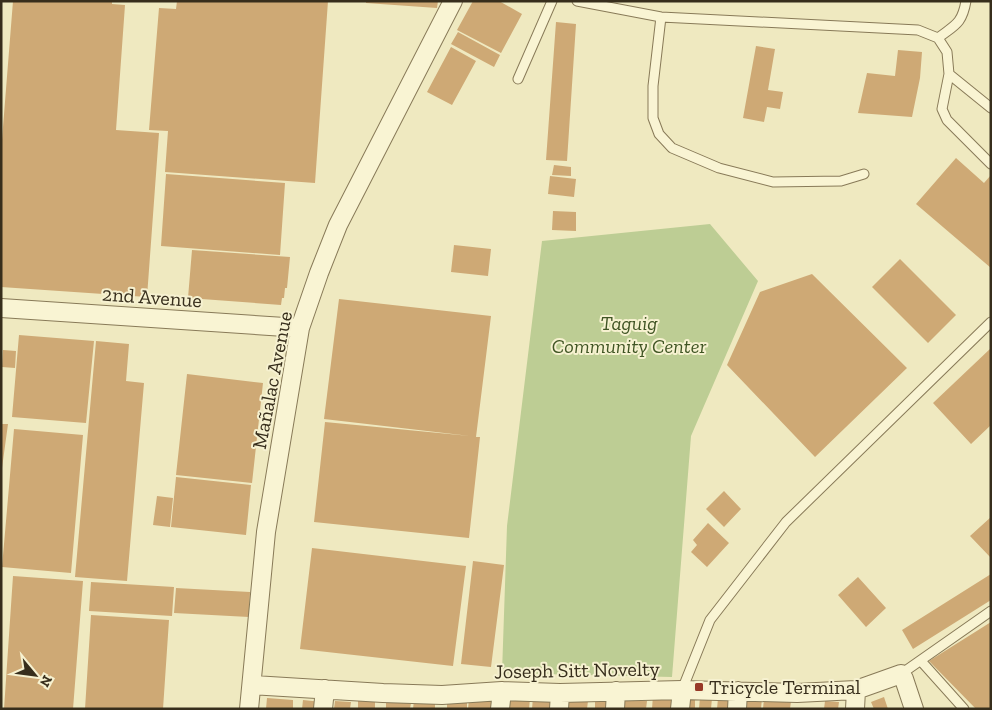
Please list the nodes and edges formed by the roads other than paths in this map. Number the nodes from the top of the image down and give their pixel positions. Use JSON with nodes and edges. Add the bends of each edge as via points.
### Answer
{"nodes":[{"id":1,"x":453,"y":1,"type":"edge"},
{"id":2,"x":552,"y":1,"type":"edge"},
{"id":3,"x":966,"y":1,"type":"edge"},
{"id":4,"x":580,"y":2,"type":"edge"},
{"id":5,"x":661,"y":17,"type":"junction"},
{"id":6,"x":938,"y":38,"type":"junction"},
{"id":7,"x":949,"y":74,"type":"junction"},
{"id":8,"x":518,"y":80,"type":"dead end"},
{"id":9,"x":991,"y":108,"type":"edge"},
{"id":10,"x":991,"y":164,"type":"edge"},
{"id":11,"x":864,"y":174,"type":"dead end"},
{"id":12,"x":1,"y":308,"type":"edge"},
{"id":13,"x":991,"y":322,"type":"edge"},
{"id":14,"x":300,"y":328,"type":"junction"},
{"id":15,"x":991,"y":611,"type":"edge"},
{"id":16,"x":921,"y":661,"type":"junction"},
{"id":17,"x":900,"y":674,"type":"junction"},
{"id":18,"x":252,"y":685,"type":"junction"},
{"id":19,"x":325,"y":689,"type":"junction"},
{"id":20,"x":682,"y":690,"type":"junction"},
{"id":21,"x":738,"y":690,"type":"junction"},
{"id":22,"x":856,"y":690,"type":"junction"},
{"id":23,"x":502,"y":691,"type":"junction"},
{"id":24,"x":616,"y":700,"type":"edge"},
{"id":25,"x":382,"y":701,"type":"edge"},
{"id":26,"x":560,"y":701,"type":"edge"},
{"id":27,"x":797,"y":701,"type":"edge"},
{"id":28,"x":442,"y":702,"type":"edge"},
{"id":29,"x":249,"y":709,"type":"edge"},
{"id":30,"x":323,"y":709,"type":"edge"},
{"id":31,"x":500,"y":709,"type":"edge"},
{"id":32,"x":680,"y":709,"type":"edge"},
{"id":33,"x":737,"y":709,"type":"edge"},
{"id":34,"x":855,"y":709,"type":"edge"},
{"id":35,"x":914,"y":709,"type":"edge"},
{"id":36,"x":964,"y":709,"type":"edge"}],
"edges":[{"from":1,"to":14,"type":"street","name":"Mañalac Avenue","via":[[338,225]]},
{"from":2,"to":8,"type":"lane"},
{"from":3,"to":6,"type":"lane","via":[[959,22]]},
{"from":4,"to":5,"type":"lane"},
{"from":5,"to":6,"type":"lane","via":[[918,30]]},
{"from":5,"to":11,"type":"lane","via":[[653,86],[653,118],[659,134],[672,148],[719,168],[773,182],[840,181]]},
{"from":6,"to":7,"type":"lane","via":[[947,52]]},
{"from":7,"to":9,"type":"lane"},
{"from":7,"to":10,"type":"lane","via":[[942,109],[947,120]]},
{"from":12,"to":14,"type":"street","name":"2nd Avenue"},
{"from":13,"to":20,"type":"lane","via":[[786,522],[710,620]]},
{"from":14,"to":18,"type":"street","name":"Mañalac Avenue","via":[[266,532]]},
{"from":15,"to":16,"type":"lane"},
{"from":16,"to":17,"type":"lane"},
{"from":16,"to":36,"type":"lane"},
{"from":17,"to":22,"type":"street","name":"Joseph Sitt Novelty"},
{"from":17,"to":35,"type":"street"},
{"from":18,"to":19,"type":"street","name":"Joseph Sitt Novelty"},
{"from":18,"to":29,"type":"street","name":"Mañalac Avenue"},
{"from":19,"to":25,"type":"street","name":"Joseph Sitt Novelty"},
{"from":19,"to":30,"type":"street"},
{"from":20,"to":21,"type":"street","name":"Joseph Sitt Novelty"},
{"from":20,"to":24,"type":"street","name":"Joseph Sitt Novelty"},
{"from":20,"to":32,"type":"street"},
{"from":21,"to":27,"type":"street","name":"Joseph Sitt Novelty"},
{"from":21,"to":33,"type":"street"},
{"from":22,"to":27,"type":"street","name":"Joseph Sitt Novelty"},
{"from":22,"to":34,"type":"street"},
{"from":23,"to":26,"type":"street","name":"Joseph Sitt Novelty"},
{"from":23,"to":28,"type":"street","name":"Joseph Sitt Novelty"},
{"from":23,"to":31,"type":"street"},
{"from":24,"to":26,"type":"street","name":"Joseph Sitt Novelty"},
{"from":25,"to":28,"type":"street","name":"Joseph Sitt Novelty"}]}
